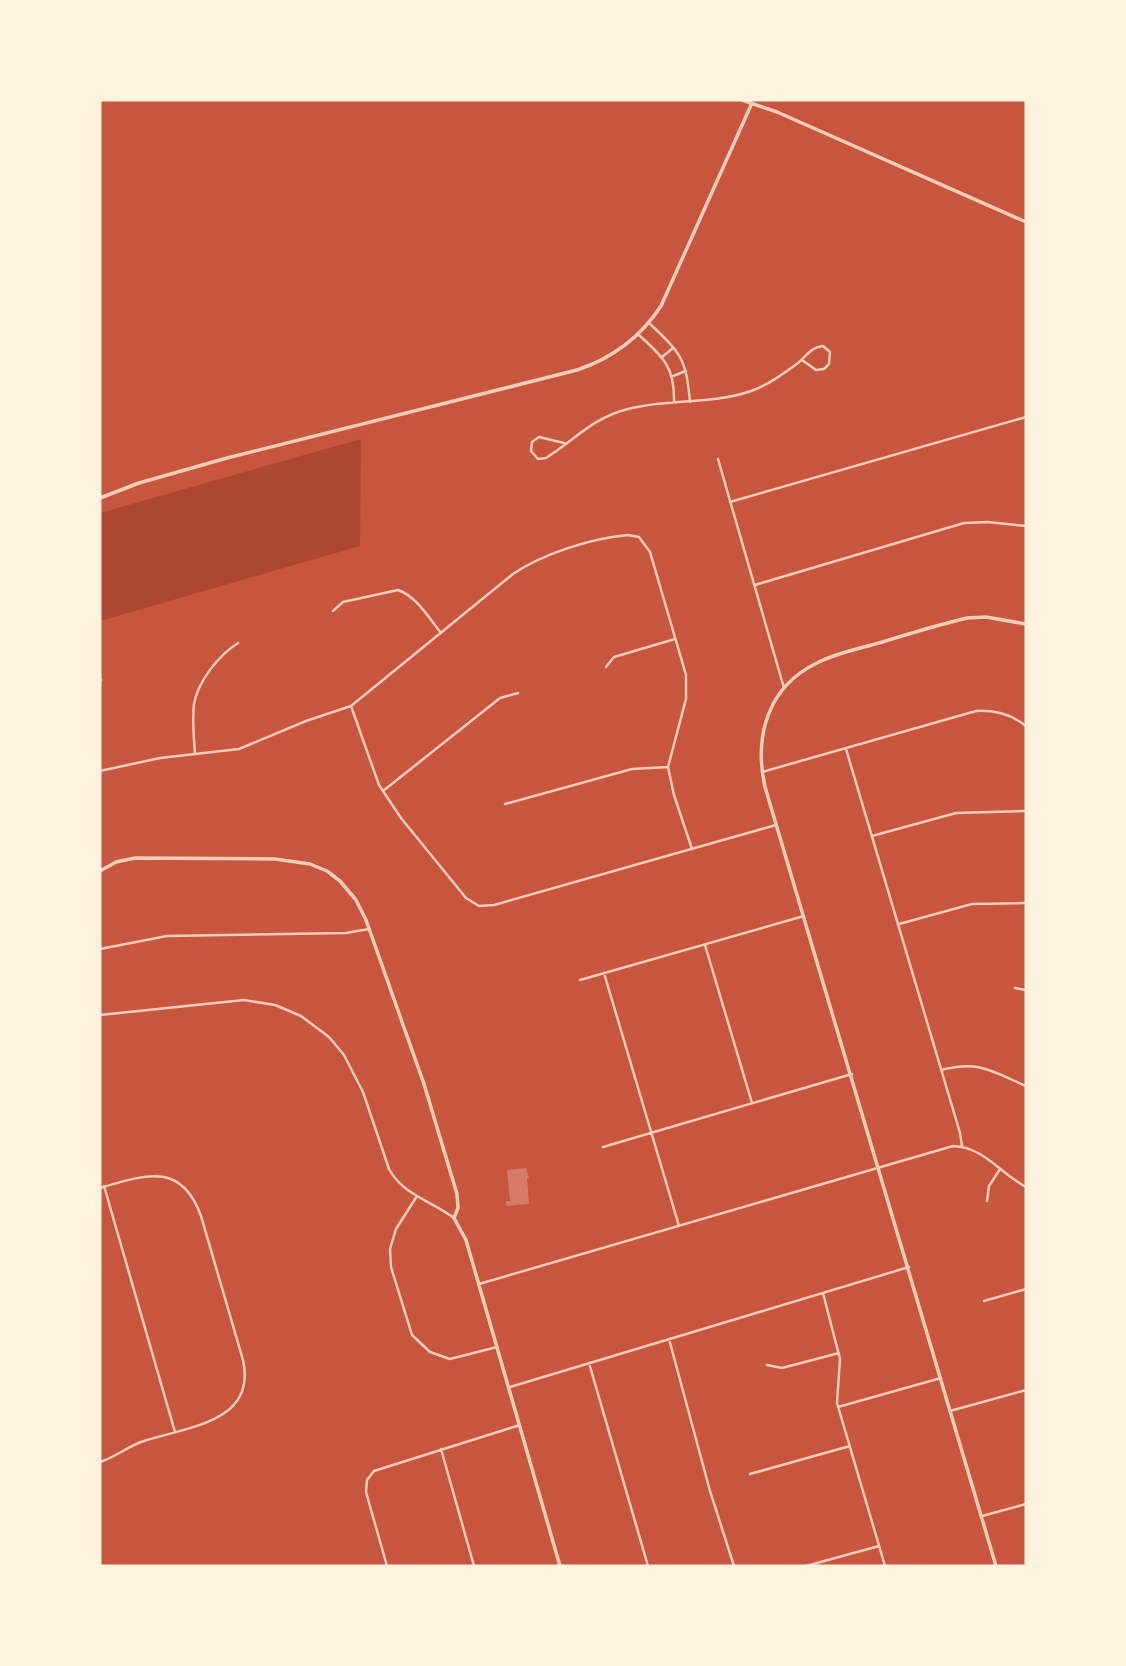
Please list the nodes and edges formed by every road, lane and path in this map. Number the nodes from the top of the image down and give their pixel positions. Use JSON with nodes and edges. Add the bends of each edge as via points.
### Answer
{"nodes":[{"id":1,"x":742,"y":100,"type":"edge"},
{"id":2,"x":752,"y":103,"type":"junction"},
{"id":3,"x":1026,"y":222,"type":"edge"},
{"id":4,"x":649,"y":323,"type":"junction"},
{"id":5,"x":639,"y":335,"type":"junction"},
{"id":6,"x":674,"y":348,"type":"junction"},
{"id":7,"x":662,"y":357,"type":"junction"},
{"id":8,"x":802,"y":360,"type":"junction"},
{"id":9,"x":686,"y":371,"type":"junction"},
{"id":10,"x":673,"y":376,"type":"junction"},
{"id":11,"x":674,"y":402,"type":"junction"},
{"id":12,"x":690,"y":402,"type":"junction"},
{"id":13,"x":1026,"y":417,"type":"edge"},
{"id":14,"x":564,"y":443,"type":"junction"},
{"id":15,"x":718,"y":459,"type":"dead end"},
{"id":16,"x":100,"y":498,"type":"edge"},
{"id":17,"x":730,"y":502,"type":"junction"},
{"id":18,"x":1026,"y":526,"type":"edge"},
{"id":19,"x":755,"y":585,"type":"junction"},
{"id":20,"x":332,"y":611,"type":"dead end"},
{"id":21,"x":1026,"y":624,"type":"edge"},
{"id":22,"x":441,"y":633,"type":"junction"},
{"id":23,"x":675,"y":639,"type":"junction"},
{"id":24,"x":238,"y":643,"type":"dead end"},
{"id":25,"x":606,"y":667,"type":"dead end"},
{"id":26,"x":784,"y":688,"type":"junction"},
{"id":27,"x":518,"y":693,"type":"dead end"},
{"id":28,"x":351,"y":706,"type":"junction"},
{"id":29,"x":1026,"y":726,"type":"edge"},
{"id":30,"x":846,"y":749,"type":"junction"},
{"id":31,"x":195,"y":755,"type":"junction"},
{"id":32,"x":668,"y":767,"type":"junction"},
{"id":33,"x":100,"y":771,"type":"edge"},
{"id":34,"x":762,"y":772,"type":"junction"},
{"id":35,"x":383,"y":791,"type":"junction"},
{"id":36,"x":505,"y":804,"type":"dead end"},
{"id":37,"x":1026,"y":811,"type":"edge"},
{"id":38,"x":777,"y":825,"type":"junction"},
{"id":39,"x":871,"y":836,"type":"junction"},
{"id":40,"x":692,"y":849,"type":"junction"},
{"id":41,"x":100,"y":871,"type":"edge"},
{"id":42,"x":1026,"y":903,"type":"edge"},
{"id":43,"x":804,"y":916,"type":"junction"},
{"id":44,"x":898,"y":924,"type":"junction"},
{"id":45,"x":369,"y":929,"type":"junction"},
{"id":46,"x":705,"y":945,"type":"junction"},
{"id":47,"x":100,"y":949,"type":"edge"},
{"id":48,"x":604,"y":973,"type":"junction"},
{"id":49,"x":580,"y":980,"type":"dead end"},
{"id":50,"x":1015,"y":988,"type":"dead end"},
{"id":51,"x":1026,"y":990,"type":"edge"},
{"id":52,"x":100,"y":1015,"type":"edge"},
{"id":53,"x":941,"y":1070,"type":"junction"},
{"id":54,"x":852,"y":1074,"type":"junction"},
{"id":55,"x":1026,"y":1086,"type":"edge"},
{"id":56,"x":752,"y":1103,"type":"junction"},
{"id":57,"x":652,"y":1132,"type":"junction"},
{"id":58,"x":962,"y":1146,"type":"junction"},
{"id":59,"x":603,"y":1147,"type":"dead end"},
{"id":60,"x":880,"y":1167,"type":"junction"},
{"id":61,"x":1000,"y":1169,"type":"junction"},
{"id":62,"x":1026,"y":1186,"type":"edge"},
{"id":63,"x":102,"y":1187,"type":"edge"},
{"id":64,"x":417,"y":1196,"type":"junction"},
{"id":65,"x":986,"y":1201,"type":"dead end"},
{"id":66,"x":454,"y":1218,"type":"junction"},
{"id":67,"x":679,"y":1226,"type":"junction"},
{"id":68,"x":909,"y":1267,"type":"junction"},
{"id":69,"x":479,"y":1284,"type":"junction"},
{"id":70,"x":1026,"y":1289,"type":"edge"},
{"id":71,"x":823,"y":1293,"type":"junction"},
{"id":72,"x":984,"y":1301,"type":"dead end"},
{"id":73,"x":669,"y":1339,"type":"junction"},
{"id":74,"x":497,"y":1347,"type":"junction"},
{"id":75,"x":839,"y":1353,"type":"junction"},
{"id":76,"x":589,"y":1363,"type":"junction"},
{"id":77,"x":767,"y":1365,"type":"dead end"},
{"id":78,"x":941,"y":1378,"type":"junction"},
{"id":79,"x":508,"y":1387,"type":"junction"},
{"id":80,"x":1026,"y":1390,"type":"edge"},
{"id":81,"x":838,"y":1406,"type":"junction"},
{"id":82,"x":950,"y":1411,"type":"junction"},
{"id":83,"x":520,"y":1425,"type":"junction"},
{"id":84,"x":175,"y":1432,"type":"junction"},
{"id":85,"x":850,"y":1446,"type":"junction"},
{"id":86,"x":441,"y":1449,"type":"junction"},
{"id":87,"x":100,"y":1462,"type":"edge"},
{"id":88,"x":750,"y":1474,"type":"dead end"},
{"id":89,"x":1026,"y":1504,"type":"edge"},
{"id":90,"x":981,"y":1517,"type":"junction"},
{"id":91,"x":879,"y":1546,"type":"junction"},
{"id":92,"x":387,"y":1566,"type":"edge"},
{"id":93,"x":474,"y":1566,"type":"edge"},
{"id":94,"x":561,"y":1566,"type":"edge"},
{"id":95,"x":648,"y":1566,"type":"edge"},
{"id":96,"x":734,"y":1566,"type":"edge"},
{"id":97,"x":806,"y":1566,"type":"edge"},
{"id":98,"x":885,"y":1566,"type":"edge"},
{"id":99,"x":996,"y":1566,"type":"edge"}],
"edges":[{"from":1,"to":2,"type":"street"},
{"from":2,"to":3,"type":"street"},
{"from":2,"to":4,"type":"street","via":[[672,285]]},
{"from":4,"to":5,"type":"street"},
{"from":4,"to":6,"type":"street"},
{"from":5,"to":7,"type":"street"},
{"from":5,"to":16,"type":"street","via":[[614,354],[577,370],[216,461]]},
{"from":6,"to":7,"type":"street"},
{"from":6,"to":9,"type":"street"},
{"from":7,"to":10,"type":"street"},
{"from":8,"to":8,"type":"street","via":[[816,370],[824,369],[830,352],[823,346],[813,348]]},
{"from":8,"to":12,"type":"street","via":[[752,391]]},
{"from":9,"to":10,"type":"street"},
{"from":9,"to":12,"type":"street"},
{"from":10,"to":11,"type":"street"},
{"from":11,"to":12,"type":"street"},
{"from":11,"to":14,"type":"street","via":[[614,414]]},
{"from":13,"to":17,"type":"street"},
{"from":14,"to":14,"type":"street","via":[[539,437],[532,442],[531,451],[538,459],[547,458]]},
{"from":15,"to":17,"type":"street"},
{"from":17,"to":19,"type":"street"},
{"from":18,"to":19,"type":"street","via":[[964,523]]},
{"from":19,"to":26,"type":"street"},
{"from":20,"to":22,"type":"street","via":[[343,602],[398,590],[406,593]]},
{"from":21,"to":26,"type":"street","via":[[986,617],[953,621],[823,660]]},
{"from":22,"to":23,"type":"street","via":[[532,561],[628,535],[639,537],[650,552]]},
{"from":22,"to":28,"type":"street"},
{"from":23,"to":25,"type":"street","via":[[614,657]]},
{"from":23,"to":32,"type":"street","via":[[686,676],[687,699]]},
{"from":24,"to":31,"type":"street","via":[[216,663],[197,695]]},
{"from":26,"to":34,"type":"street","via":[[763,732]]},
{"from":27,"to":35,"type":"street","via":[[500,698]]},
{"from":28,"to":31,"type":"street","via":[[247,747]]},
{"from":28,"to":35,"type":"street"},
{"from":29,"to":30,"type":"street","via":[[998,712],[976,711]]},
{"from":30,"to":34,"type":"street"},
{"from":30,"to":39,"type":"street"},
{"from":31,"to":33,"type":"street"},
{"from":32,"to":36,"type":"street","via":[[625,771]]},
{"from":32,"to":40,"type":"street"},
{"from":34,"to":38,"type":"street"},
{"from":35,"to":40,"type":"street","via":[[466,898],[481,906]]},
{"from":37,"to":39,"type":"street","via":[[956,813]]},
{"from":38,"to":40,"type":"street"},
{"from":38,"to":43,"type":"street"},
{"from":39,"to":44,"type":"street"},
{"from":41,"to":45,"type":"street","via":[[135,858],[296,860],[320,867],[340,881],[356,900]]},
{"from":42,"to":44,"type":"street","via":[[972,904]]},
{"from":43,"to":46,"type":"street"},
{"from":43,"to":54,"type":"street"},
{"from":44,"to":53,"type":"street"},
{"from":45,"to":47,"type":"street","via":[[167,936]]},
{"from":45,"to":66,"type":"street","via":[[452,1176],[458,1201]]},
{"from":46,"to":48,"type":"street"},
{"from":46,"to":56,"type":"street"},
{"from":48,"to":49,"type":"street"},
{"from":48,"to":57,"type":"street"},
{"from":50,"to":51,"type":"street"},
{"from":52,"to":64,"type":"street","via":[[244,1000],[275,1004],[301,1016],[344,1055],[363,1092],[391,1173]]},
{"from":53,"to":55,"type":"street","via":[[980,1066]]},
{"from":53,"to":58,"type":"street"},
{"from":54,"to":56,"type":"street"},
{"from":54,"to":60,"type":"street"},
{"from":56,"to":57,"type":"street"},
{"from":57,"to":59,"type":"street"},
{"from":57,"to":67,"type":"street"},
{"from":58,"to":60,"type":"street"},
{"from":58,"to":61,"type":"street"},
{"from":60,"to":67,"type":"street"},
{"from":60,"to":68,"type":"street"},
{"from":61,"to":62,"type":"street"},
{"from":61,"to":65,"type":"street"},
{"from":63,"to":84,"type":"street"},
{"from":63,"to":84,"type":"street","via":[[148,1175],[170,1178],[196,1202],[245,1377],[242,1391],[226,1413]]},
{"from":64,"to":66,"type":"street"},
{"from":64,"to":74,"type":"street","via":[[396,1229],[389,1258],[412,1335],[430,1352],[450,1359]]},
{"from":66,"to":69,"type":"street"},
{"from":67,"to":69,"type":"street"},
{"from":68,"to":71,"type":"street"},
{"from":68,"to":78,"type":"street"},
{"from":69,"to":74,"type":"street"},
{"from":70,"to":72,"type":"street"},
{"from":71,"to":73,"type":"street"},
{"from":71,"to":75,"type":"street"},
{"from":73,"to":76,"type":"street"},
{"from":73,"to":96,"type":"street"},
{"from":74,"to":79,"type":"street"},
{"from":75,"to":77,"type":"street","via":[[782,1368]]},
{"from":75,"to":81,"type":"street"},
{"from":76,"to":79,"type":"street"},
{"from":76,"to":95,"type":"street"},
{"from":78,"to":81,"type":"street"},
{"from":78,"to":82,"type":"street"},
{"from":79,"to":83,"type":"street"},
{"from":80,"to":82,"type":"street"},
{"from":81,"to":85,"type":"street"},
{"from":82,"to":90,"type":"street"},
{"from":83,"to":86,"type":"street"},
{"from":83,"to":94,"type":"street"},
{"from":84,"to":87,"type":"street","via":[[135,1444]]},
{"from":85,"to":88,"type":"street"},
{"from":85,"to":91,"type":"street"},
{"from":86,"to":92,"type":"street","via":[[379,1468],[367,1480]]},
{"from":86,"to":93,"type":"street"},
{"from":89,"to":90,"type":"street"},
{"from":90,"to":99,"type":"street"},
{"from":91,"to":97,"type":"street"},
{"from":91,"to":98,"type":"street"}]}
